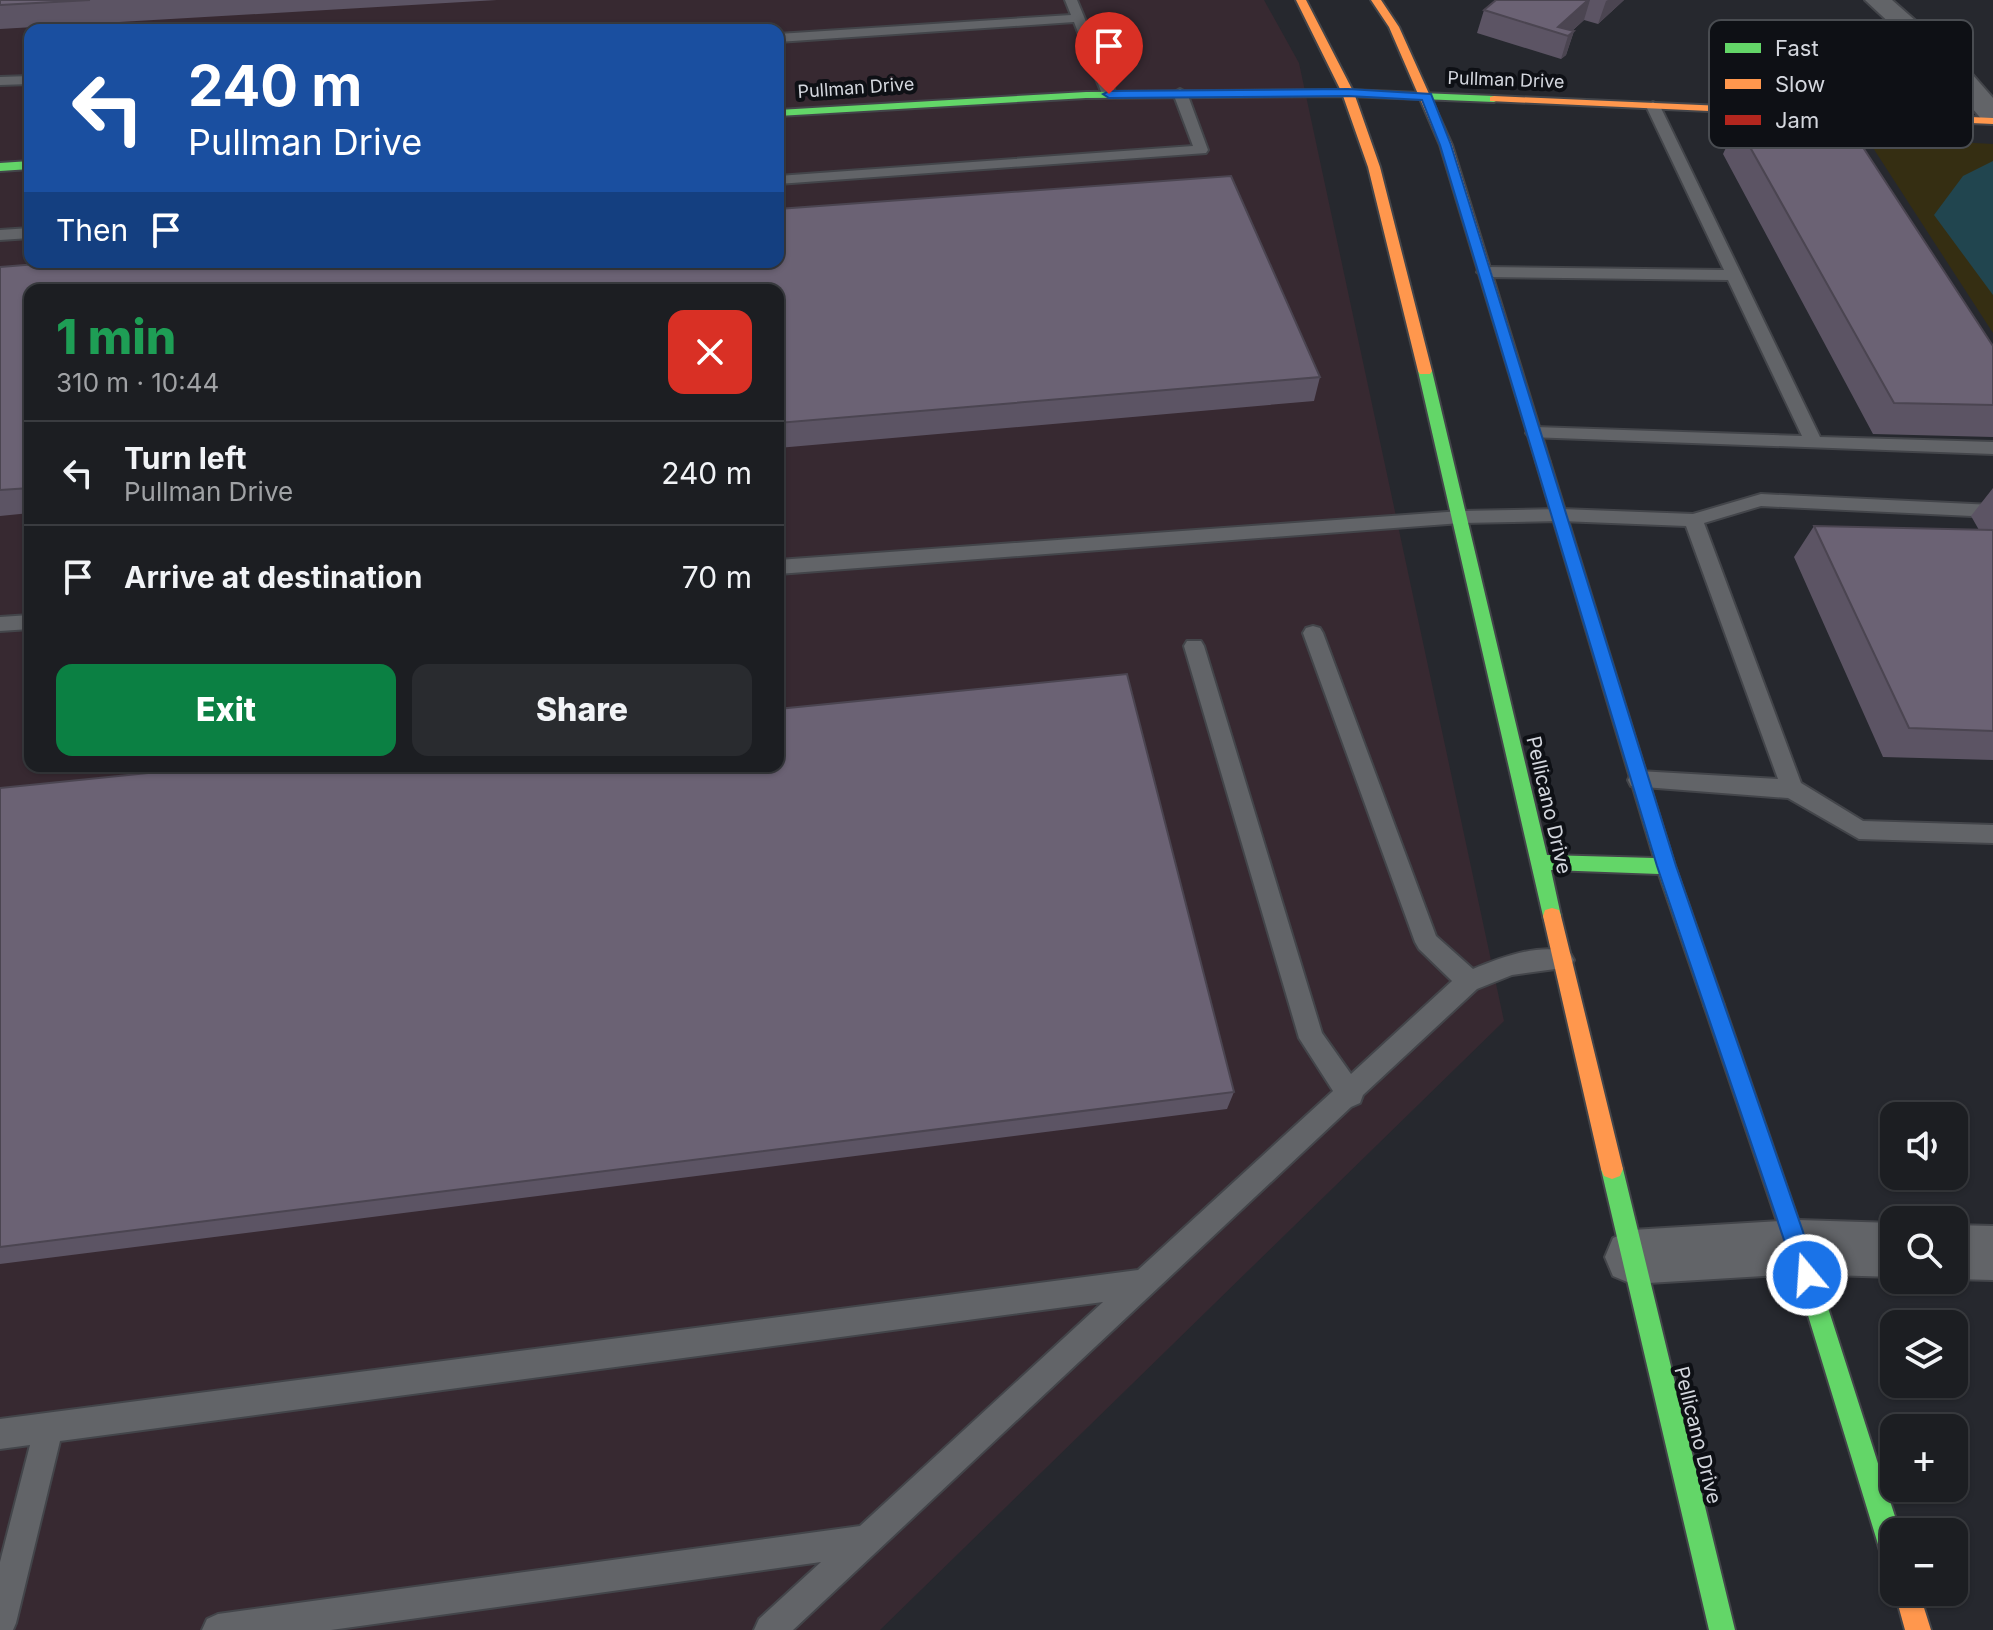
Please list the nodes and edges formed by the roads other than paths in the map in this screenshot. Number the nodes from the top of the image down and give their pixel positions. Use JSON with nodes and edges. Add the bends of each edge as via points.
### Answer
{"nodes":[{"id":1,"x":1071,"y":0,"type":"edge"},
{"id":2,"x":1301,"y":0,"type":"edge"},
{"id":3,"x":1376,"y":0,"type":"edge"},
{"id":4,"x":1877,"y":0,"type":"edge"},
{"id":5,"x":1078,"y":18,"type":"junction"},
{"id":6,"x":1900,"y":20,"type":"edge"},
{"id":7,"x":784,"y":38,"type":"edge"},
{"id":8,"x":24,"y":80,"type":"edge"},
{"id":9,"x":0,"y":81,"type":"edge"},
{"id":10,"x":1180,"y":93,"type":"junction"},
{"id":11,"x":1348,"y":93,"type":"junction"},
{"id":12,"x":1973,"y":93,"type":"edge"},
{"id":13,"x":1109,"y":94,"type":"junction"},
{"id":14,"x":1427,"y":97,"type":"junction"},
{"id":15,"x":1653,"y":106,"type":"junction"},
{"id":16,"x":1709,"y":111,"type":"edge"},
{"id":17,"x":784,"y":113,"type":"edge"},
{"id":18,"x":1973,"y":118,"type":"edge"},
{"id":19,"x":1993,"y":118,"type":"edge"},
{"id":20,"x":24,"y":165,"type":"edge"},
{"id":21,"x":0,"y":167,"type":"edge"},
{"id":22,"x":784,"y":180,"type":"edge"},
{"id":23,"x":24,"y":233,"type":"edge"},
{"id":24,"x":0,"y":235,"type":"edge"},
{"id":25,"x":1485,"y":272,"type":"junction"},
{"id":26,"x":1734,"y":275,"type":"junction"},
{"id":27,"x":1535,"y":433,"type":"junction"},
{"id":28,"x":1814,"y":443,"type":"junction"},
{"id":29,"x":1993,"y":448,"type":"edge"},
{"id":30,"x":1993,"y":511,"type":"edge"},
{"id":31,"x":1561,"y":515,"type":"junction"},
{"id":32,"x":1461,"y":517,"type":"junction"},
{"id":33,"x":1693,"y":520,"type":"junction"},
{"id":34,"x":784,"y":567,"type":"edge"},
{"id":35,"x":24,"y":622,"type":"edge"},
{"id":36,"x":0,"y":624,"type":"edge"},
{"id":37,"x":1313,"y":633,"type":"dead end"},
{"id":38,"x":1194,"y":646,"type":"dead end"},
{"id":39,"x":1639,"y":780,"type":"junction"},
{"id":40,"x":1792,"y":789,"type":"junction"},
{"id":41,"x":1993,"y":834,"type":"edge"},
{"id":42,"x":1539,"y":862,"type":"junction"},
{"id":43,"x":1666,"y":866,"type":"junction"},
{"id":44,"x":1562,"y":960,"type":"junction"},
{"id":45,"x":1469,"y":981,"type":"junction"},
{"id":46,"x":1351,"y":1095,"type":"junction"},
{"id":47,"x":1798,"y":1247,"type":"junction"},
{"id":48,"x":1880,"y":1250,"type":"edge"},
{"id":49,"x":1968,"y":1252,"type":"edge"},
{"id":50,"x":1993,"y":1253,"type":"edge"},
{"id":51,"x":1632,"y":1257,"type":"junction"},
{"id":52,"x":1146,"y":1283,"type":"junction"},
{"id":53,"x":49,"y":1427,"type":"junction"},
{"id":54,"x":0,"y":1434,"type":"edge"},
{"id":55,"x":1883,"y":1518,"type":"edge"},
{"id":56,"x":867,"y":1540,"type":"junction"},
{"id":57,"x":1910,"y":1606,"type":"edge"},
{"id":58,"x":0,"y":1623,"type":"edge"},
{"id":59,"x":218,"y":1630,"type":"edge"},
{"id":60,"x":770,"y":1630,"type":"edge"},
{"id":61,"x":1722,"y":1630,"type":"edge"},
{"id":62,"x":1918,"y":1630,"type":"edge"}],
"edges":[{"from":1,"to":5,"type":"lane"},
{"from":2,"to":11,"type":"main road","name":"Pellicano Drive"},
{"from":3,"to":14,"type":"main road"},
{"from":4,"to":6,"type":"street"},
{"from":5,"to":7,"type":"lane"},
{"from":5,"to":13,"type":"lane"},
{"from":8,"to":9,"type":"lane"},
{"from":10,"to":11,"type":"main road","name":"Pullman Drive"},
{"from":10,"to":13,"type":"main road","name":"Pullman Drive"},
{"from":10,"to":22,"type":"lane","via":[[1201,150]]},
{"from":11,"to":14,"type":"main road","name":"Pullman Drive"},
{"from":11,"to":32,"type":"main road","name":"Pellicano Drive","via":[[1374,167]]},
{"from":12,"to":19,"type":"street"},
{"from":13,"to":17,"type":"main road","name":"Pullman Drive"},
{"from":14,"to":15,"type":"main road","name":"Pullman Drive"},
{"from":14,"to":25,"type":"main road"},
{"from":15,"to":16,"type":"main road","name":"Pullman Drive"},
{"from":15,"to":26,"type":"lane"},
{"from":18,"to":19,"type":"main road","name":"Pullman Drive"},
{"from":20,"to":21,"type":"main road"},
{"from":23,"to":24,"type":"lane"},
{"from":25,"to":26,"type":"lane"},
{"from":25,"to":27,"type":"main road"},
{"from":26,"to":28,"type":"lane"},
{"from":27,"to":28,"type":"lane"},
{"from":27,"to":31,"type":"main road"},
{"from":28,"to":29,"type":"lane"},
{"from":30,"to":33,"type":"lane","via":[[1761,500]]},
{"from":31,"to":32,"type":"lane"},
{"from":31,"to":33,"type":"lane"},
{"from":31,"to":39,"type":"main road"},
{"from":32,"to":34,"type":"lane"},
{"from":32,"to":42,"type":"main road","name":"Pellicano Drive"},
{"from":33,"to":40,"type":"lane"},
{"from":35,"to":36,"type":"lane"},
{"from":37,"to":45,"type":"lane","via":[[1427,942]]},
{"from":38,"to":46,"type":"lane","via":[[1311,1038]]},
{"from":39,"to":40,"type":"lane"},
{"from":39,"to":43,"type":"main road"},
{"from":40,"to":41,"type":"lane","via":[[1859,830]]},
{"from":42,"to":43,"type":"main road"},
{"from":42,"to":44,"type":"main road","name":"Pellicano Drive"},
{"from":43,"to":47,"type":"main road"},
{"from":44,"to":45,"type":"lane","via":[[1511,965]]},
{"from":44,"to":51,"type":"main road","name":"Pellicano Drive"},
{"from":45,"to":46,"type":"lane"},
{"from":46,"to":52,"type":"lane"},
{"from":47,"to":48,"type":"street"},
{"from":47,"to":51,"type":"street"},
{"from":47,"to":55,"type":"main road"},
{"from":49,"to":50,"type":"street"},
{"from":51,"to":61,"type":"main road","name":"Pellicano Drive"},
{"from":52,"to":53,"type":"lane"},
{"from":52,"to":56,"type":"lane"},
{"from":53,"to":54,"type":"lane"},
{"from":53,"to":58,"type":"lane"},
{"from":56,"to":59,"type":"lane"},
{"from":56,"to":60,"type":"lane"},
{"from":57,"to":62,"type":"main road"}]}
